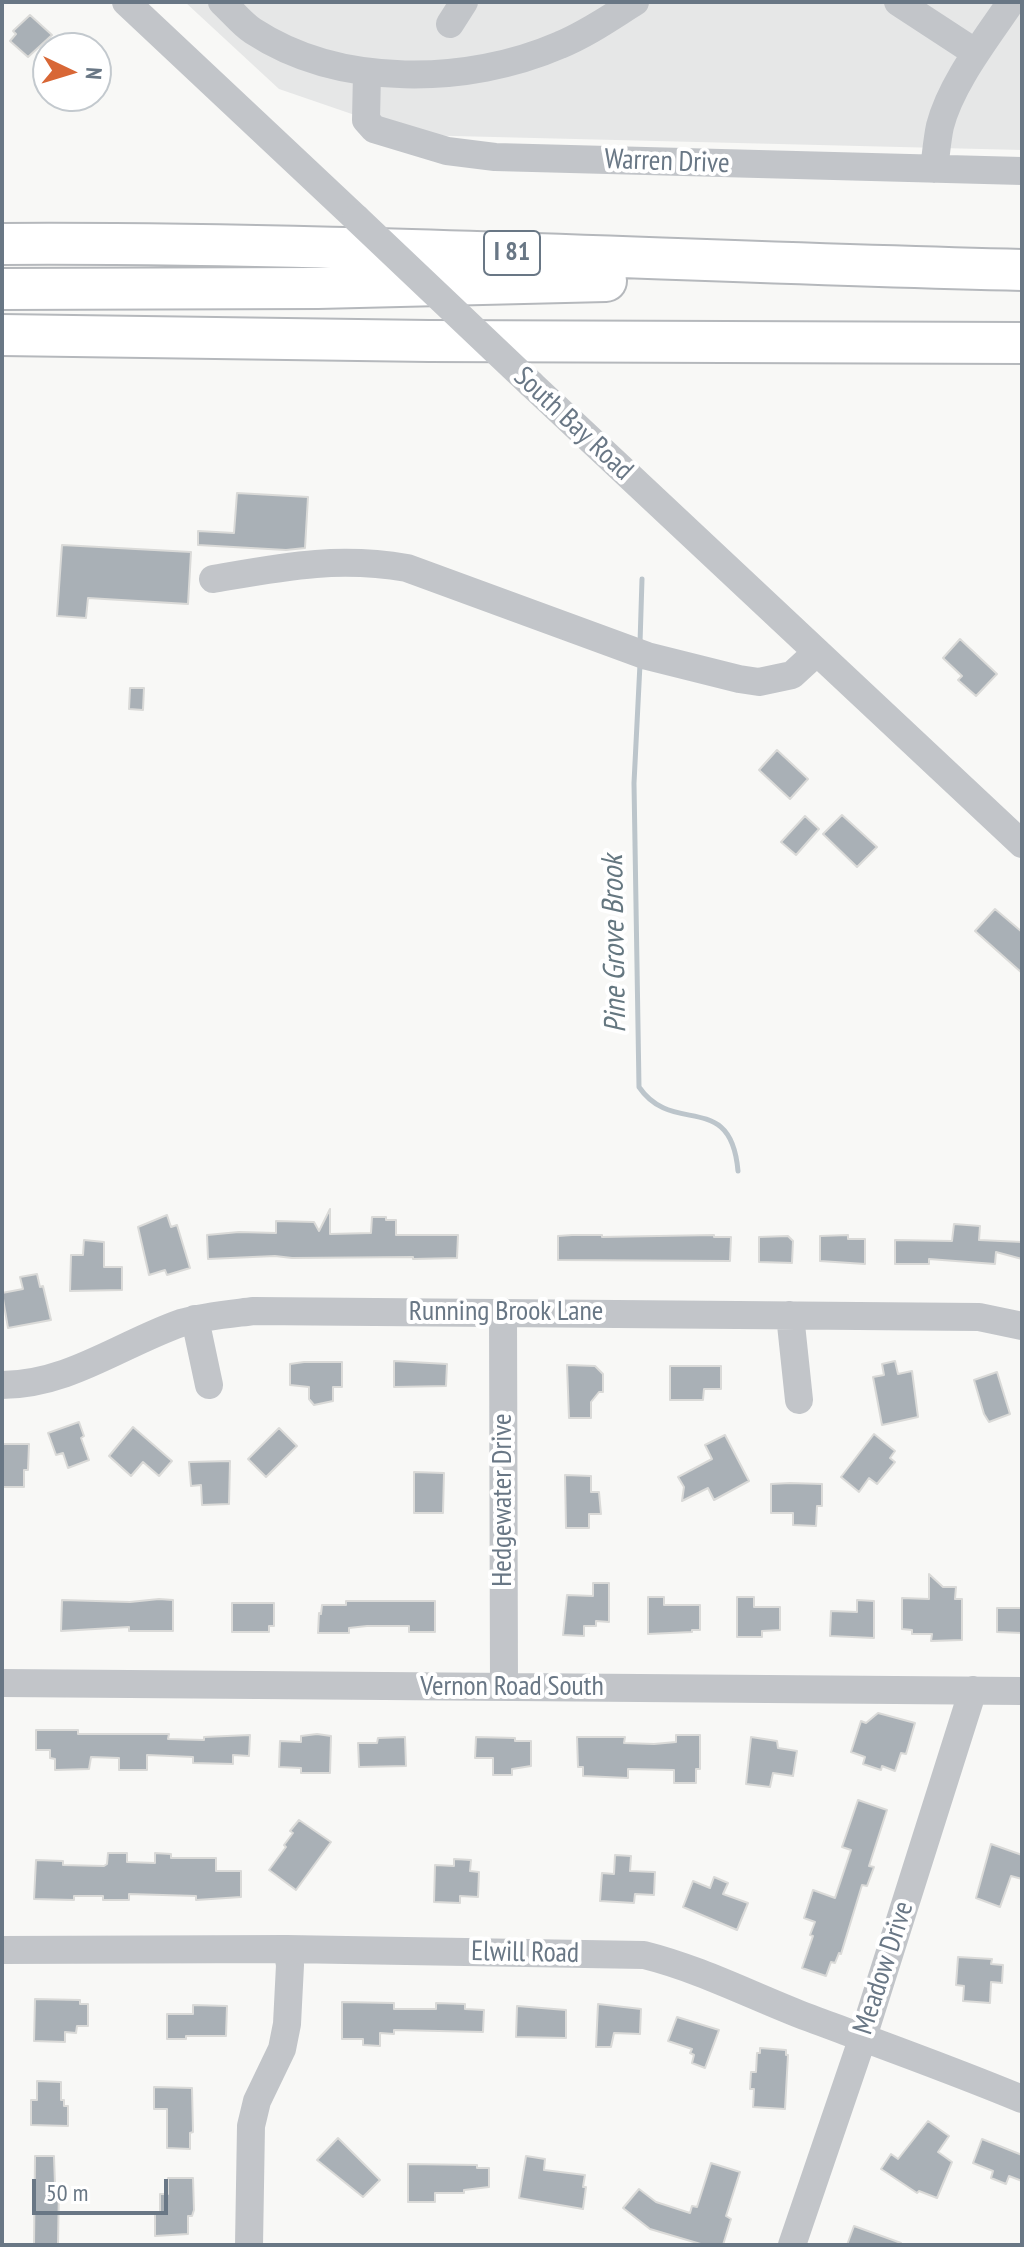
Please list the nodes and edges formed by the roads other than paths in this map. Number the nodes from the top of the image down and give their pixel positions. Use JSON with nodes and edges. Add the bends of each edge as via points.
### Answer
{"nodes":[{"id":1,"x":126,"y":2,"type":"edge"},
{"id":2,"x":222,"y":2,"type":"edge"},
{"id":3,"x":635,"y":2,"type":"edge"},
{"id":4,"x":898,"y":2,"type":"edge"},
{"id":5,"x":1011,"y":2,"type":"edge"},
{"id":6,"x":976,"y":53,"type":"junction"},
{"id":7,"x":367,"y":73,"type":"junction"},
{"id":8,"x":934,"y":169,"type":"junction"},
{"id":9,"x":1022,"y":171,"type":"edge"},
{"id":10,"x":2,"y":244,"type":"edge"},
{"id":11,"x":1022,"y":271,"type":"edge"},
{"id":12,"x":2,"y":289,"type":"edge"},
{"id":13,"x":2,"y":335,"type":"edge"},
{"id":14,"x":429,"y":341,"type":"junction"},
{"id":15,"x":1022,"y":343,"type":"edge"},
{"id":16,"x":2,"y":362,"type":"edge"},
{"id":17,"x":213,"y":579,"type":"dead end"},
{"id":18,"x":817,"y":652,"type":"junction"},
{"id":19,"x":1022,"y":844,"type":"edge"},
{"id":20,"x":503,"y":1312,"type":"junction"},
{"id":21,"x":790,"y":1315,"type":"junction"},
{"id":22,"x":195,"y":1319,"type":"junction"},
{"id":23,"x":1022,"y":1326,"type":"edge"},
{"id":24,"x":2,"y":1385,"type":"edge"},
{"id":25,"x":209,"y":1385,"type":"dead end"},
{"id":26,"x":799,"y":1400,"type":"dead end"},
{"id":27,"x":2,"y":1683,"type":"edge"},
{"id":28,"x":504,"y":1687,"type":"junction"},
{"id":29,"x":973,"y":1690,"type":"junction"},
{"id":30,"x":1022,"y":1691,"type":"edge"},
{"id":31,"x":287,"y":1949,"type":"junction"},
{"id":32,"x":2,"y":1950,"type":"edge"},
{"id":33,"x":863,"y":2037,"type":"junction"},
{"id":34,"x":1022,"y":2099,"type":"edge"},
{"id":35,"x":249,"y":2245,"type":"edge"},
{"id":36,"x":792,"y":2245,"type":"edge"}],
"edges":[{"from":1,"to":18,"type":"street","name":"South Bay Road","bridge":true},
{"from":2,"to":7,"type":"street","via":[[252,31],[312,60]]},
{"from":3,"to":7,"type":"street","via":[[561,45],[510,63],[446,74]]},
{"from":4,"to":6,"type":"street"},
{"from":5,"to":6,"type":"street"},
{"from":6,"to":8,"type":"street","via":[[941,124]]},
{"from":7,"to":8,"type":"street","name":"Warren Drive","via":[[366,120],[374,129],[447,151],[495,157]]},
{"from":8,"to":9,"type":"street","name":"Warren Drive"},
{"from":10,"to":11,"type":"highway","number":"I 81","via":[[329,247]]},
{"from":11,"to":12,"type":"highway","via":[[318,288]]},
{"from":13,"to":14,"type":"highway"},
{"from":14,"to":15,"type":"highway"},
{"from":14,"to":16,"type":"highway"},
{"from":17,"to":18,"type":"street","via":[[315,562],[407,568],[647,656],[759,682],[792,675]]},
{"from":18,"to":19,"type":"street","name":"South Bay Road"},
{"from":20,"to":21,"type":"street","name":"Running Brook Lane"},
{"from":20,"to":22,"type":"street","name":"Running Brook Lane","via":[[254,1311]]},
{"from":20,"to":28,"type":"street","name":"Hedgewater Drive"},
{"from":21,"to":23,"type":"street","name":"Running Brook Lane","via":[[979,1317]]},
{"from":21,"to":26,"type":"street"},
{"from":22,"to":24,"type":"street","name":"Running Brook Lane","via":[[54,1378]]},
{"from":22,"to":25,"type":"street"},
{"from":27,"to":28,"type":"street","name":"Vernon Road South"},
{"from":28,"to":29,"type":"street","name":"Vernon Road South"},
{"from":29,"to":30,"type":"street","name":"Vernon Road South"},
{"from":29,"to":33,"type":"street","name":"Meadow Drive"},
{"from":31,"to":32,"type":"street","name":"Elwill Road"},
{"from":31,"to":33,"type":"street","name":"Elwill Road","via":[[644,1955],[680,1964]]},
{"from":31,"to":35,"type":"street","via":[[282,2049],[251,2126]]},
{"from":33,"to":34,"type":"street","name":"Elwill Road"},
{"from":33,"to":36,"type":"street","name":"Meadow Drive"}]}
